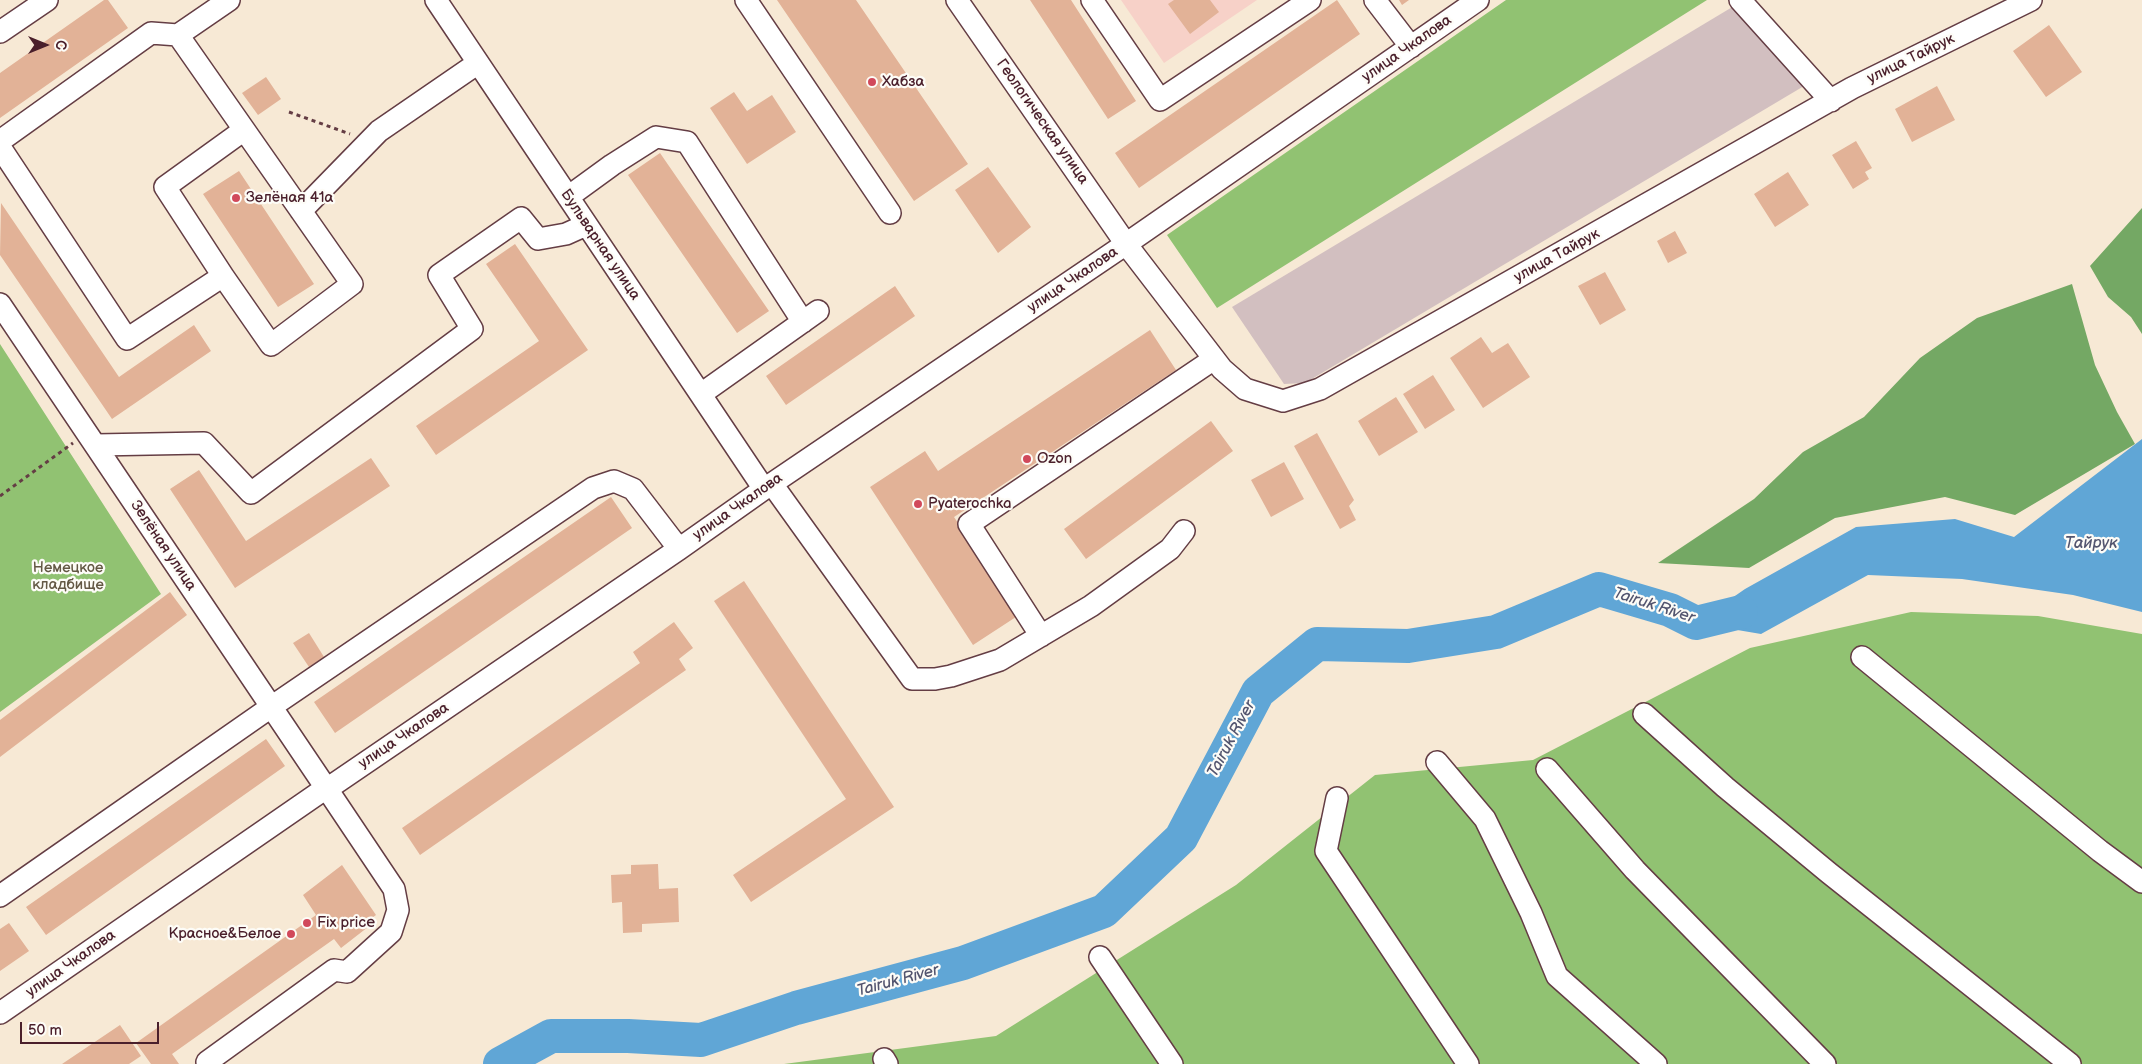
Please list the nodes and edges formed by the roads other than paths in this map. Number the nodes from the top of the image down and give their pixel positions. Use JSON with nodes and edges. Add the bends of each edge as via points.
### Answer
{"nodes":[{"id":1,"x":47,"y":0,"type":"edge"},
{"id":2,"x":229,"y":0,"type":"edge"},
{"id":3,"x":436,"y":0,"type":"edge"},
{"id":4,"x":746,"y":0,"type":"edge"},
{"id":5,"x":957,"y":0,"type":"edge"},
{"id":6,"x":1092,"y":0,"type":"edge"},
{"id":7,"x":1310,"y":0,"type":"edge"},
{"id":8,"x":1375,"y":0,"type":"edge"},
{"id":9,"x":1478,"y":0,"type":"edge"},
{"id":10,"x":1740,"y":0,"type":"edge"},
{"id":11,"x":2031,"y":0,"type":"edge"},
{"id":12,"x":0,"y":32,"type":"edge"},
{"id":13,"x":178,"y":35,"type":"junction"},
{"id":14,"x":1410,"y":47,"type":"junction"},
{"id":15,"x":478,"y":63,"type":"junction"},
{"id":16,"x":1831,"y":101,"type":"junction"},
{"id":17,"x":244,"y":130,"type":"junction"},
{"id":18,"x":0,"y":141,"type":"edge"},
{"id":19,"x":0,"y":147,"type":"edge"},
{"id":20,"x":568,"y":197,"type":"junction"},
{"id":21,"x":300,"y":211,"type":"junction"},
{"id":22,"x":890,"y":213,"type":"dead end"},
{"id":23,"x":586,"y":225,"type":"junction"},
{"id":24,"x":1126,"y":244,"type":"junction"},
{"id":25,"x":223,"y":276,"type":"junction"},
{"id":26,"x":0,"y":304,"type":"edge"},
{"id":27,"x":1214,"y":359,"type":"junction"},
{"id":28,"x":700,"y":394,"type":"junction"},
{"id":29,"x":91,"y":439,"type":"junction"},
{"id":30,"x":768,"y":486,"type":"junction"},
{"id":31,"x":1184,"y":531,"type":"dead end"},
{"id":32,"x":678,"y":549,"type":"junction"},
{"id":33,"x":1041,"y":636,"type":"junction"},
{"id":34,"x":1862,"y":657,"type":"dead end"},
{"id":35,"x":271,"y":707,"type":"junction"},
{"id":36,"x":1644,"y":714,"type":"dead end"},
{"id":37,"x":1437,"y":762,"type":"dead end"},
{"id":38,"x":1548,"y":769,"type":"dead end"},
{"id":39,"x":327,"y":788,"type":"junction"},
{"id":40,"x":1337,"y":798,"type":"dead end"},
{"id":41,"x":2142,"y":882,"type":"edge"},
{"id":42,"x":0,"y":896,"type":"edge"},
{"id":43,"x":1100,"y":957,"type":"dead end"},
{"id":44,"x":0,"y":1013,"type":"edge"},
{"id":45,"x":208,"y":1064,"type":"edge"},
{"id":46,"x":1172,"y":1064,"type":"edge"},
{"id":47,"x":1468,"y":1064,"type":"edge"},
{"id":48,"x":1656,"y":1064,"type":"edge"},
{"id":49,"x":1825,"y":1064,"type":"edge"},
{"id":50,"x":2070,"y":1064,"type":"edge"}],
"edges":[{"from":1,"to":12,"type":"street"},
{"from":2,"to":13,"type":"street"},
{"from":3,"to":15,"type":"street","name":"Бульварная улица"},
{"from":4,"to":22,"type":"street"},
{"from":5,"to":24,"type":"street","name":"Геологическая улица"},
{"from":6,"to":7,"type":"street","via":[[1160,100]]},
{"from":8,"to":14,"type":"street"},
{"from":9,"to":14,"type":"street","name":"улица Чкалова"},
{"from":10,"to":16,"type":"street"},
{"from":11,"to":16,"type":"street","name":"улица Тайрук"},
{"from":13,"to":17,"type":"street"},
{"from":13,"to":18,"type":"street","via":[[151,33]]},
{"from":14,"to":24,"type":"street","name":"улица Чкалова"},
{"from":15,"to":20,"type":"street","name":"Бульварная улица"},
{"from":15,"to":21,"type":"street","via":[[379,131]]},
{"from":16,"to":27,"type":"street","name":"улица Тайрук","via":[[1320,389],[1283,401],[1244,389]]},
{"from":17,"to":21,"type":"street"},
{"from":17,"to":25,"type":"street","via":[[164,187]]},
{"from":19,"to":25,"type":"street","via":[[127,339]]},
{"from":20,"to":23,"type":"street","name":"Бульварная улица"},
{"from":20,"to":28,"type":"street","via":[[656,137],[687,142],[811,317]]},
{"from":21,"to":25,"type":"street","via":[[352,284],[272,345]]},
{"from":23,"to":28,"type":"street","name":"Бульварная улица"},
{"from":23,"to":29,"type":"street","via":[[566,234],[538,239],[521,218],[439,275],[472,329],[251,493],[204,443]]},
{"from":24,"to":27,"type":"street","name":"улица Тайрук"},
{"from":24,"to":30,"type":"street","name":"улица Чкалова"},
{"from":26,"to":29,"type":"street","name":"Зелёная улица"},
{"from":27,"to":33,"type":"street","via":[[968,524]]},
{"from":28,"to":30,"type":"street","name":"Бульварная улица"},
{"from":29,"to":35,"type":"street","name":"Зелёная улица"},
{"from":30,"to":32,"type":"street","name":"улица Чкалова"},
{"from":30,"to":33,"type":"street","name":"Бульварная улица","via":[[912,679],[934,680],[1000,660]]},
{"from":31,"to":33,"type":"street","via":[[1170,549],[1091,606]]},
{"from":32,"to":35,"type":"street","via":[[632,489],[614,481],[593,488]]},
{"from":32,"to":39,"type":"street","name":"улица Чкалова"},
{"from":34,"to":41,"type":"street"},
{"from":35,"to":39,"type":"street","name":"Зелёная улица"},
{"from":35,"to":42,"type":"street"},
{"from":36,"to":50,"type":"street","via":[[1725,787],[1822,867]]},
{"from":37,"to":48,"type":"street","via":[[1485,819],[1531,913],[1557,976]]},
{"from":38,"to":49,"type":"street","via":[[1635,870]]},
{"from":39,"to":44,"type":"street","name":"улица Чкалова"},
{"from":39,"to":45,"type":"street","name":"Зелёная улица","via":[[394,889],[398,910],[391,932],[347,972],[334,970],[206,1062]]},
{"from":40,"to":47,"type":"street","via":[[1326,851]]},
{"from":43,"to":46,"type":"street"}]}
